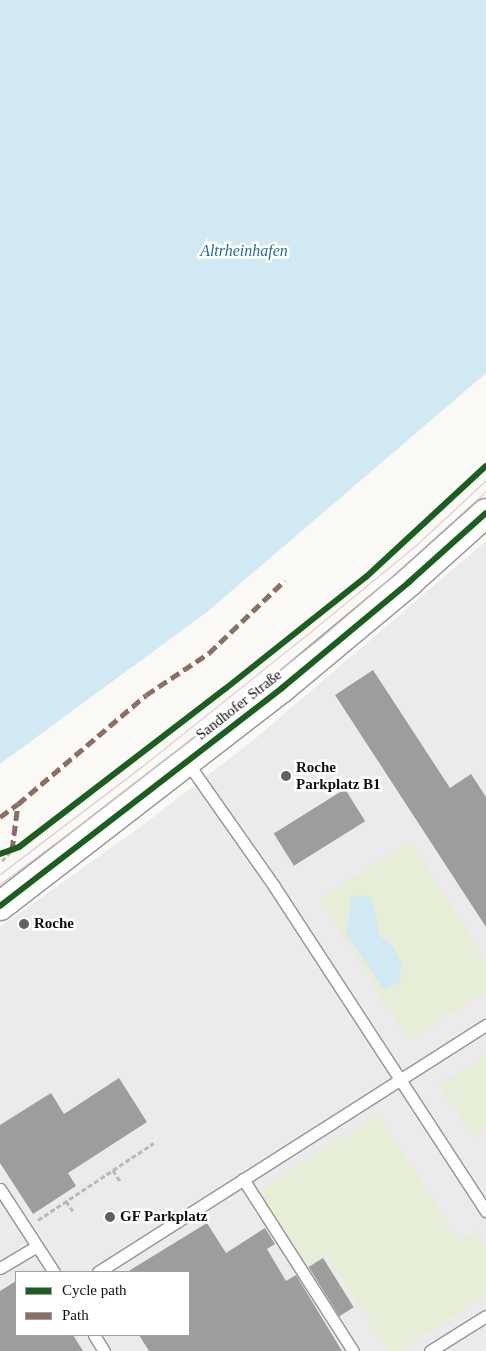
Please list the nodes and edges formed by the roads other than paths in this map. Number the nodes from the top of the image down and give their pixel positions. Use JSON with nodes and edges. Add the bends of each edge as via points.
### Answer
{"nodes":[{"id":1,"x":486,"y":513,"type":"edge"},
{"id":2,"x":187,"y":762,"type":"junction"},
{"id":3,"x":0,"y":906,"type":"edge"},
{"id":4,"x":486,"y":1025,"type":"edge"},
{"id":5,"x":400,"y":1079,"type":"junction"},
{"id":6,"x":242,"y":1180,"type":"junction"},
{"id":7,"x":0,"y":1188,"type":"edge"},
{"id":8,"x":486,"y":1211,"type":"edge"},
{"id":9,"x":37,"y":1246,"type":"junction"},
{"id":10,"x":0,"y":1268,"type":"edge"},
{"id":11,"x":53,"y":1271,"type":"edge"},
{"id":12,"x":100,"y":1271,"type":"edge"},
{"id":13,"x":486,"y":1316,"type":"edge"},
{"id":14,"x":95,"y":1336,"type":"edge"},
{"id":15,"x":104,"y":1351,"type":"edge"},
{"id":16,"x":352,"y":1351,"type":"edge"},
{"id":17,"x":430,"y":1351,"type":"edge"}],
"edges":[{"from":1,"to":2,"type":"street","name":"Sandhofer Straße","via":[[282,688]]},
{"from":2,"to":3,"type":"street","name":"Sandhofer Straße"},
{"from":2,"to":5,"type":"lane","via":[[274,886]]},
{"from":4,"to":5,"type":"lane"},
{"from":5,"to":6,"type":"lane"},
{"from":5,"to":8,"type":"lane"},
{"from":6,"to":12,"type":"lane"},
{"from":6,"to":16,"type":"lane"},
{"from":7,"to":9,"type":"lane"},
{"from":9,"to":10,"type":"lane"},
{"from":9,"to":11,"type":"lane"},
{"from":13,"to":17,"type":"lane"},
{"from":14,"to":15,"type":"lane"}]}
